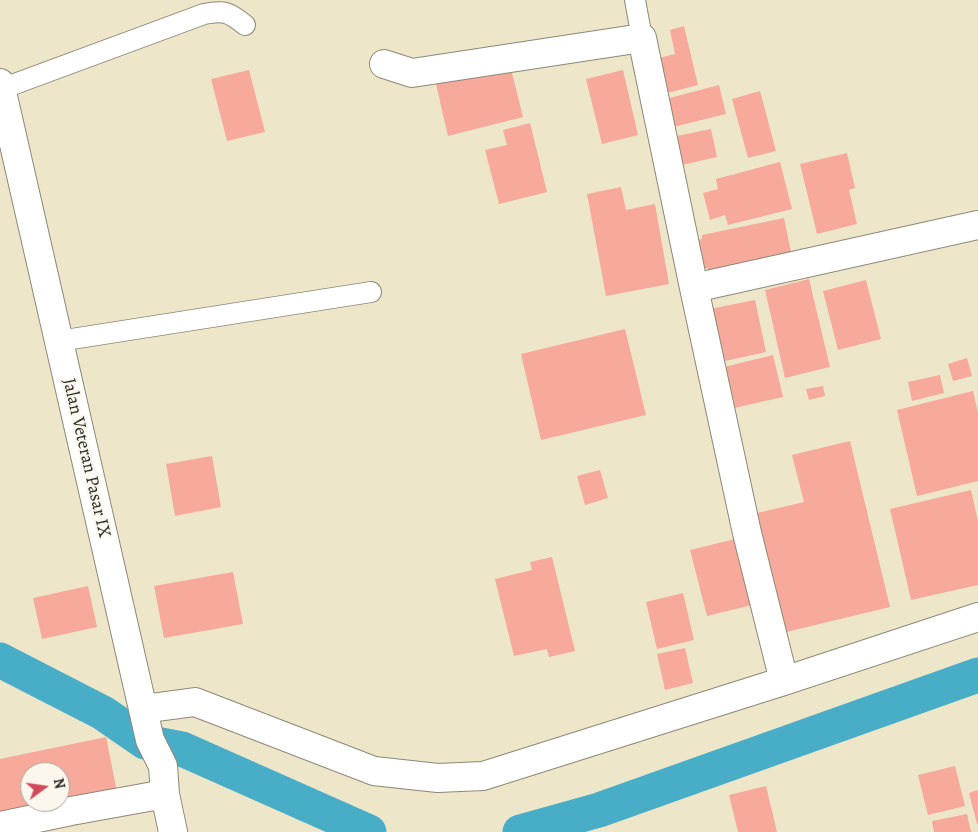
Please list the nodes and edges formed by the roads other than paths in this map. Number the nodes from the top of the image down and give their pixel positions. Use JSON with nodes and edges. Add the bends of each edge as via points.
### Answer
{"nodes":[{"id":1,"x":635,"y":0,"type":"edge"},
{"id":2,"x":245,"y":25,"type":"dead end"},
{"id":3,"x":642,"y":38,"type":"junction"},
{"id":4,"x":384,"y":64,"type":"dead end"},
{"id":5,"x":1,"y":86,"type":"edge"},
{"id":6,"x":978,"y":225,"type":"edge"},
{"id":7,"x":694,"y":288,"type":"junction"},
{"id":8,"x":371,"y":292,"type":"dead end"},
{"id":9,"x":59,"y":341,"type":"junction"},
{"id":10,"x":978,"y":617,"type":"edge"},
{"id":11,"x":784,"y":681,"type":"junction"},
{"id":12,"x":143,"y":709,"type":"junction"},
{"id":13,"x":165,"y":794,"type":"junction"},
{"id":14,"x":0,"y":826,"type":"edge"},
{"id":15,"x":173,"y":832,"type":"edge"}],
"edges":[{"from":1,"to":3,"type":"lane"},
{"from":2,"to":5,"type":"lane","via":[[230,13],[204,14]]},
{"from":3,"to":4,"type":"street","via":[[412,73]]},
{"from":3,"to":7,"type":"street"},
{"from":5,"to":9,"type":"street","name":"Jalan Veteran Pasar IX"},
{"from":6,"to":7,"type":"street"},
{"from":7,"to":11,"type":"street","via":[[747,533]]},
{"from":8,"to":9,"type":"lane"},
{"from":9,"to":12,"type":"street","name":"Jalan Veteran Pasar IX"},
{"from":10,"to":11,"type":"street"},
{"from":11,"to":12,"type":"street","via":[[483,776],[411,776],[374,771],[195,702]]},
{"from":12,"to":13,"type":"street","name":"Jalan Veteran Pasar IX","via":[[150,740],[163,766]]},
{"from":13,"to":14,"type":"street"},
{"from":13,"to":15,"type":"street","name":"Jalan Veteran Pasar IX"}]}
